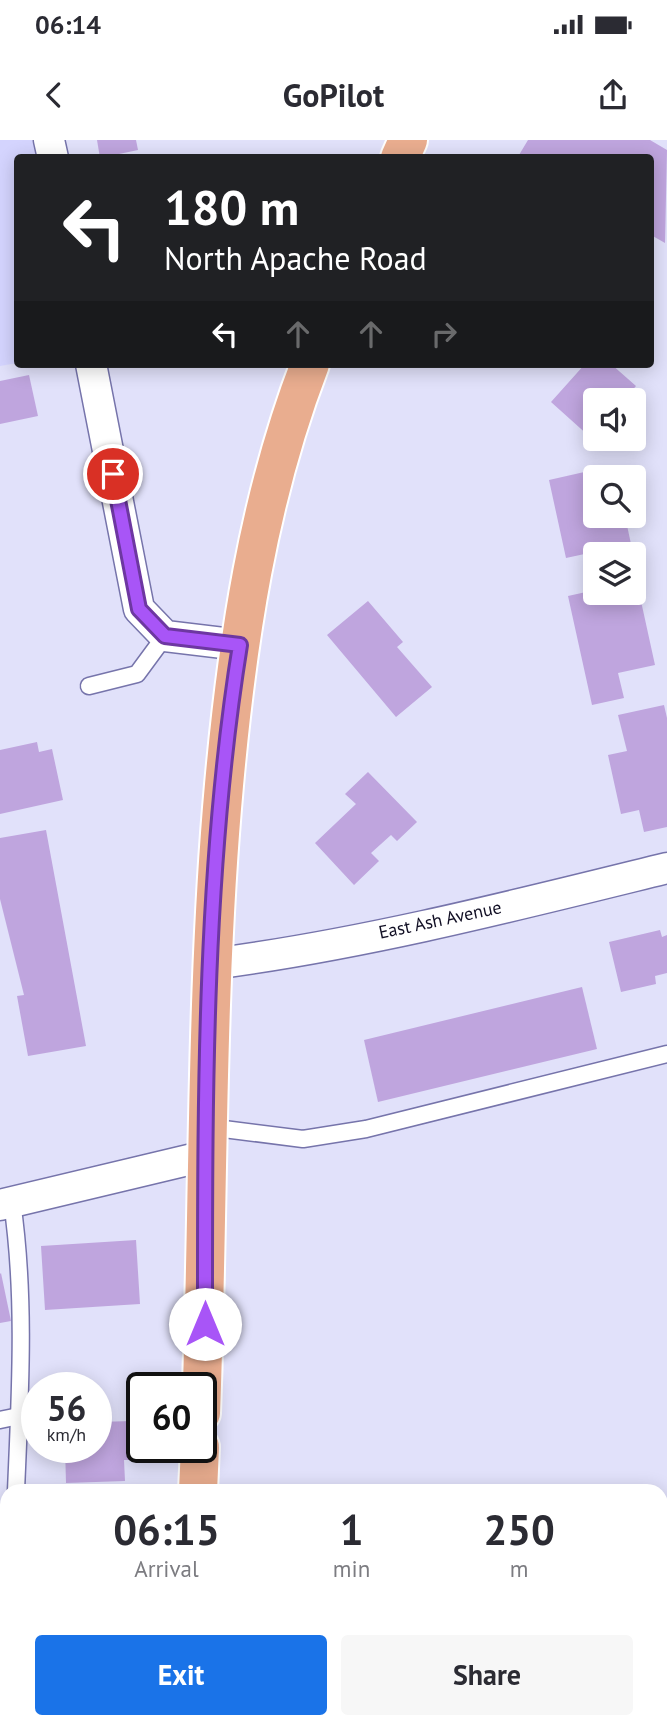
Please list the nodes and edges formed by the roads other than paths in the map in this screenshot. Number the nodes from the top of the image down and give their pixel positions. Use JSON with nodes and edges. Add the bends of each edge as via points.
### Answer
{"nodes":[{"id":1,"x":92,"y":368,"type":"edge"},
{"id":2,"x":308,"y":368,"type":"edge"},
{"id":3,"x":165,"y":636,"type":"junction"},
{"id":4,"x":240,"y":645,"type":"junction"},
{"id":5,"x":89,"y":686,"type":"dead end"},
{"id":6,"x":667,"y":867,"type":"edge"},
{"id":7,"x":212,"y":964,"type":"junction"},
{"id":8,"x":667,"y":1055,"type":"edge"},
{"id":9,"x":205,"y":1141,"type":"junction"},
{"id":10,"x":6,"y":1204,"type":"edge"},
{"id":11,"x":202,"y":1372,"type":"edge"},
{"id":12,"x":19,"y":1416,"type":"junction"},
{"id":13,"x":0,"y":1420,"type":"edge"},
{"id":14,"x":199,"y":1463,"type":"edge"},
{"id":15,"x":16,"y":1484,"type":"edge"},
{"id":16,"x":198,"y":1484,"type":"edge"}],
"edges":[{"from":1,"to":3,"type":"street","via":[[139,609]]},
{"from":2,"to":4,"type":"main road","via":[[254,553]]},
{"from":3,"to":4,"type":"street"},
{"from":3,"to":5,"type":"lane","via":[[138,674]]},
{"from":4,"to":7,"type":"main road","via":[[218,854]]},
{"from":6,"to":7,"type":"street","name":"East Ash Avenue","via":[[521,903],[266,957]]},
{"from":7,"to":9,"type":"main road"},
{"from":8,"to":9,"type":"lane","via":[[366,1129],[303,1139]]},
{"from":9,"to":10,"type":"street"},
{"from":9,"to":11,"type":"main road"},
{"from":10,"to":12,"type":"lane","via":[[20,1255]]},
{"from":12,"to":13,"type":"lane"},
{"from":12,"to":15,"type":"lane"},
{"from":14,"to":16,"type":"main road"}]}
